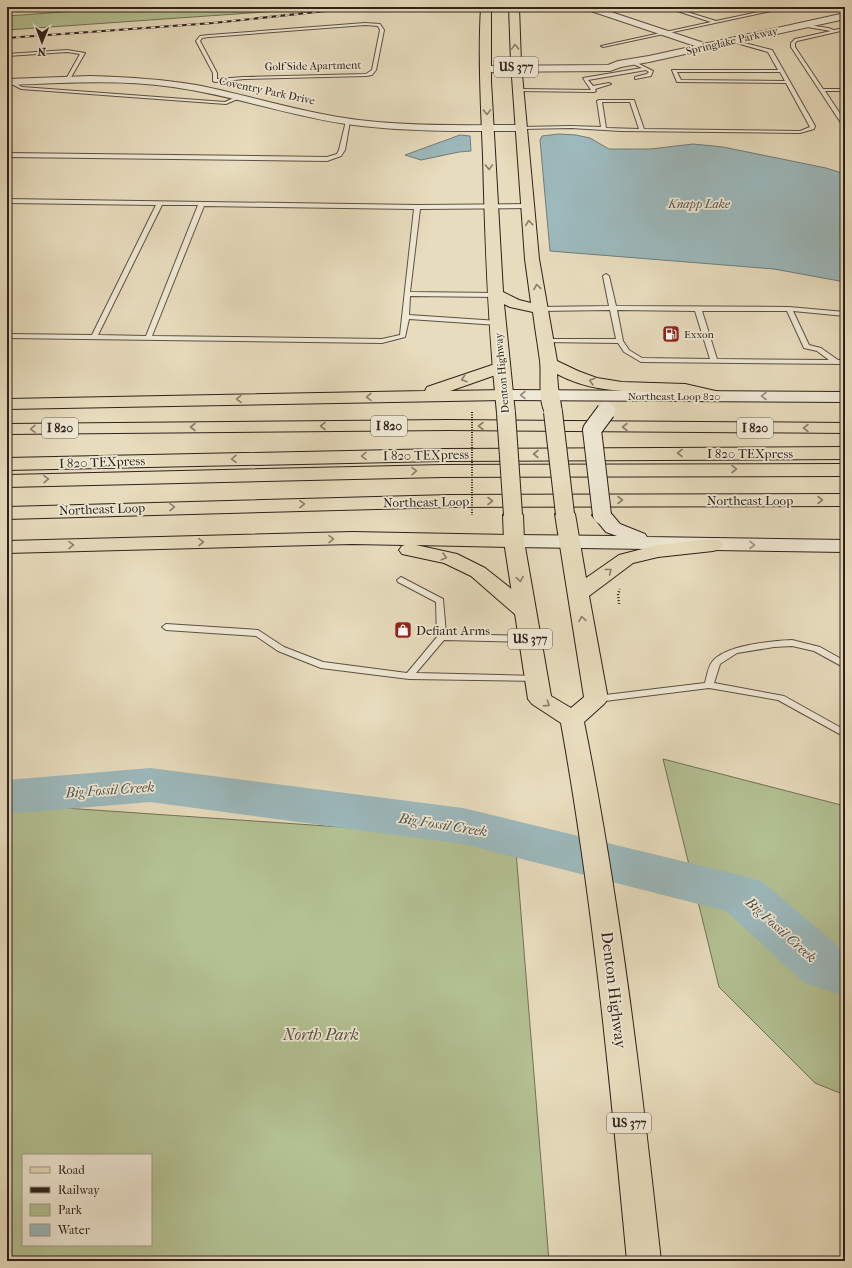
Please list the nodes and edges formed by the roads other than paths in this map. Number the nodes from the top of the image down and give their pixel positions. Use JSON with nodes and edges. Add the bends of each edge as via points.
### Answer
{"nodes":[{"id":1,"x":486,"y":7,"type":"edge"},
{"id":2,"x":514,"y":7,"type":"edge"},
{"id":3,"x":588,"y":7,"type":"edge"},
{"id":4,"x":667,"y":7,"type":"edge"},
{"id":5,"x":788,"y":7,"type":"edge"},
{"id":6,"x":845,"y":16,"type":"edge"},
{"id":7,"x":717,"y":22,"type":"junction"},
{"id":8,"x":806,"y":26,"type":"junction"},
{"id":9,"x":845,"y":29,"type":"edge"},
{"id":10,"x":836,"y":31,"type":"junction"},
{"id":11,"x":666,"y":33,"type":"junction"},
{"id":12,"x":822,"y":33,"type":"junction"},
{"id":13,"x":734,"y":40,"type":"junction"},
{"id":14,"x":603,"y":46,"type":"dead end"},
{"id":15,"x":707,"y":47,"type":"junction"},
{"id":16,"x":7,"y":55,"type":"edge"},
{"id":17,"x":633,"y":62,"type":"junction"},
{"id":18,"x":485,"y":66,"type":"junction"},
{"id":19,"x":516,"y":66,"type":"junction"},
{"id":20,"x":647,"y":69,"type":"junction"},
{"id":21,"x":781,"y":71,"type":"junction"},
{"id":22,"x":637,"y":78,"type":"dead end"},
{"id":23,"x":68,"y":79,"type":"junction"},
{"id":24,"x":215,"y":81,"type":"junction"},
{"id":25,"x":10,"y":82,"type":"edge"},
{"id":26,"x":787,"y":82,"type":"junction"},
{"id":27,"x":609,"y":84,"type":"dead end"},
{"id":28,"x":593,"y":89,"type":"junction"},
{"id":29,"x":518,"y":90,"type":"junction"},
{"id":30,"x":821,"y":90,"type":"junction"},
{"id":31,"x":845,"y":90,"type":"edge"},
{"id":32,"x":212,"y":92,"type":"junction"},
{"id":33,"x":240,"y":98,"type":"junction"},
{"id":34,"x":599,"y":101,"type":"junction"},
{"id":35,"x":348,"y":121,"type":"junction"},
{"id":36,"x":845,"y":125,"type":"edge"},
{"id":37,"x":488,"y":128,"type":"junction"},
{"id":38,"x":522,"y":128,"type":"junction"},
{"id":39,"x":604,"y":128,"type":"junction"},
{"id":40,"x":642,"y":130,"type":"junction"},
{"id":41,"x":7,"y":156,"type":"edge"},
{"id":42,"x":7,"y":201,"type":"edge"},
{"id":43,"x":160,"y":203,"type":"junction"},
{"id":44,"x":202,"y":203,"type":"junction"},
{"id":45,"x":527,"y":206,"type":"junction"},
{"id":46,"x":417,"y":207,"type":"junction"},
{"id":47,"x":490,"y":207,"type":"junction"},
{"id":48,"x":606,"y":276,"type":"dead end"},
{"id":49,"x":407,"y":294,"type":"junction"},
{"id":50,"x":496,"y":295,"type":"junction"},
{"id":51,"x":613,"y":308,"type":"junction"},
{"id":52,"x":540,"y":309,"type":"junction"},
{"id":53,"x":698,"y":309,"type":"junction"},
{"id":54,"x":789,"y":309,"type":"junction"},
{"id":55,"x":845,"y":314,"type":"edge"},
{"id":56,"x":406,"y":317,"type":"junction"},
{"id":57,"x":498,"y":323,"type":"junction"},
{"id":58,"x":7,"y":336,"type":"edge"},
{"id":59,"x":94,"y":337,"type":"junction"},
{"id":60,"x":148,"y":338,"type":"junction"},
{"id":61,"x":545,"y":341,"type":"junction"},
{"id":62,"x":620,"y":341,"type":"junction"},
{"id":63,"x":714,"y":361,"type":"junction"},
{"id":64,"x":836,"y":362,"type":"junction"},
{"id":65,"x":845,"y":362,"type":"edge"},
{"id":66,"x":549,"y":363,"type":"junction"},
{"id":67,"x":501,"y":367,"type":"junction"},
{"id":68,"x":408,"y":396,"type":"junction"},
{"id":69,"x":646,"y":396,"type":"junction"},
{"id":70,"x":714,"y":396,"type":"junction"},
{"id":71,"x":845,"y":397,"type":"edge"},
{"id":72,"x":505,"y":404,"type":"junction"},
{"id":73,"x":552,"y":404,"type":"junction"},
{"id":74,"x":10,"y":407,"type":"edge"},
{"id":75,"x":845,"y":428,"type":"edge"},
{"id":76,"x":7,"y":429,"type":"edge"},
{"id":77,"x":845,"y":453,"type":"edge"},
{"id":78,"x":7,"y":464,"type":"edge"},
{"id":79,"x":845,"y":470,"type":"edge"},
{"id":80,"x":7,"y":481,"type":"edge"},
{"id":81,"x":845,"y":500,"type":"edge"},
{"id":82,"x":7,"y":513,"type":"edge"},
{"id":83,"x":352,"y":538,"type":"junction"},
{"id":84,"x":514,"y":541,"type":"junction"},
{"id":85,"x":569,"y":541,"type":"junction"},
{"id":86,"x":652,"y":543,"type":"junction"},
{"id":87,"x":713,"y":545,"type":"junction"},
{"id":88,"x":845,"y":546,"type":"edge"},
{"id":89,"x":7,"y":547,"type":"edge"},
{"id":90,"x":401,"y":580,"type":"dead end"},
{"id":91,"x":578,"y":594,"type":"junction"},
{"id":92,"x":525,"y":611,"type":"junction"},
{"id":93,"x":166,"y":627,"type":"dead end"},
{"id":94,"x":442,"y":637,"type":"junction"},
{"id":95,"x":530,"y":639,"type":"junction"},
{"id":96,"x":845,"y":665,"type":"edge"},
{"id":97,"x":409,"y":676,"type":"junction"},
{"id":98,"x":536,"y":679,"type":"junction"},
{"id":99,"x":709,"y":685,"type":"junction"},
{"id":100,"x":596,"y":700,"type":"junction"},
{"id":101,"x":574,"y":730,"type":"junction"},
{"id":102,"x":845,"y":734,"type":"edge"},
{"id":103,"x":644,"y":1261,"type":"edge"}],
"edges":[{"from":1,"to":18,"type":"main road","name":"Denton Highway","number":"US 377"},
{"from":19,"to":2,"type":"main road","number":"US 377","one_way":true},
{"from":3,"to":11,"type":"street"},
{"from":4,"to":7,"type":"lane"},
{"from":5,"to":7,"type":"lane"},
{"from":6,"to":8,"type":"main road","name":"Springlake Parkway"},
{"from":7,"to":11,"type":"lane"},
{"from":8,"to":10,"type":"lane"},
{"from":8,"to":12,"type":"lane"},
{"from":8,"to":13,"type":"main road","name":"Springlake Parkway"},
{"from":9,"to":10,"type":"lane"},
{"from":10,"to":12,"type":"lane"},
{"from":11,"to":14,"type":"lane"},
{"from":11,"to":15,"type":"street"},
{"from":12,"to":30,"type":"lane","via":[[793,43],[793,47]]},
{"from":13,"to":15,"type":"main road","name":"Springlake Parkway"},
{"from":13,"to":21,"type":"lane","via":[[770,51]]},
{"from":15,"to":17,"type":"main road","name":"Springlake Parkway"},
{"from":16,"to":23,"type":"lane","via":[[67,51],[83,53]]},
{"from":17,"to":19,"type":"main road","name":"Springlake Parkway","via":[[610,68]]},
{"from":17,"to":20,"type":"lane"},
{"from":18,"to":19,"type":"main road","name":"Springlake Parkway"},
{"from":18,"to":37,"type":"main road","name":"Denton Highway","number":"US 377","one_way":true},
{"from":19,"to":29,"type":"main road","number":"US 377"},
{"from":20,"to":22,"type":"lane","via":[[651,72],[649,75]]},
{"from":20,"to":28,"type":"lane","via":[[585,79]]},
{"from":21,"to":26,"type":"lane"},
{"from":21,"to":26,"type":"lane","via":[[674,71],[680,81]]},
{"from":23,"to":25,"type":"street","name":"Coventry Park Drive"},
{"from":23,"to":32,"type":"street","name":"Coventry Park Drive","via":[[146,81]]},
{"from":24,"to":24,"type":"lane","name":"Golf Side Apartment","via":[[215,73],[198,42],[201,37],[364,24],[379,25],[382,30],[374,70],[370,74]]},
{"from":24,"to":32,"type":"lane"},
{"from":25,"to":33,"type":"lane","via":[[21,88],[226,103]]},
{"from":26,"to":40,"type":"lane","via":[[812,126],[807,131]]},
{"from":27,"to":28,"type":"lane"},
{"from":28,"to":29,"type":"lane"},
{"from":28,"to":34,"type":"lane"},
{"from":29,"to":38,"type":"main road","number":"US 377"},
{"from":30,"to":31,"type":"lane"},
{"from":30,"to":36,"type":"lane"},
{"from":32,"to":33,"type":"street","name":"Coventry Park Drive"},
{"from":33,"to":35,"type":"street","name":"Coventry Park Drive"},
{"from":34,"to":39,"type":"lane"},
{"from":34,"to":40,"type":"lane","via":[[632,101]]},
{"from":35,"to":37,"type":"street","name":"Coventry Park Drive","via":[[397,126]]},
{"from":35,"to":41,"type":"lane","via":[[342,150],[339,155],[327,159]]},
{"from":37,"to":38,"type":"street","name":"Coventry Park Drive"},
{"from":37,"to":47,"type":"main road","name":"Denton Highway","number":"US 377","one_way":true},
{"from":38,"to":39,"type":"lane"},
{"from":38,"to":45,"type":"main road","number":"US 377"},
{"from":39,"to":40,"type":"lane"},
{"from":42,"to":43,"type":"lane"},
{"from":43,"to":44,"type":"lane"},
{"from":43,"to":59,"type":"lane"},
{"from":44,"to":46,"type":"lane"},
{"from":44,"to":60,"type":"lane"},
{"from":45,"to":47,"type":"lane"},
{"from":52,"to":45,"type":"main road","number":"US 377","one_way":true},
{"from":46,"to":47,"type":"lane"},
{"from":46,"to":49,"type":"lane"},
{"from":47,"to":50,"type":"main road","name":"Denton Highway","number":"US 377"},
{"from":48,"to":51,"type":"lane"},
{"from":49,"to":50,"type":"lane"},
{"from":49,"to":56,"type":"lane"},
{"from":50,"to":52,"type":"main road","via":[[515,304]]},
{"from":50,"to":57,"type":"main road","name":"Denton Highway","number":"US 377"},
{"from":51,"to":52,"type":"lane"},
{"from":51,"to":53,"type":"lane"},
{"from":51,"to":62,"type":"lane"},
{"from":52,"to":61,"type":"main road","number":"US 377"},
{"from":53,"to":54,"type":"lane"},
{"from":53,"to":63,"type":"lane"},
{"from":54,"to":55,"type":"lane"},
{"from":54,"to":64,"type":"lane","via":[[806,347],[819,349]]},
{"from":56,"to":57,"type":"lane"},
{"from":56,"to":60,"type":"lane","via":[[403,336],[382,341]]},
{"from":57,"to":67,"type":"main road","name":"Denton Highway","number":"US 377"},
{"from":58,"to":59,"type":"lane"},
{"from":59,"to":60,"type":"lane"},
{"from":61,"to":62,"type":"lane"},
{"from":61,"to":66,"type":"main road","number":"US 377"},
{"from":62,"to":63,"type":"lane","via":[[626,351],[641,360]]},
{"from":63,"to":64,"type":"lane"},
{"from":64,"to":65,"type":"lane"},
{"from":70,"to":66,"type":"main road","one_way":true,"via":[[685,389],[622,387],[594,383]]},
{"from":66,"to":73,"type":"main road","number":"US 377"},
{"from":67,"to":68,"type":"main road","one_way":true,"via":[[439,390]]},
{"from":67,"to":72,"type":"main road","name":"Denton Highway","number":"US 377"},
{"from":68,"to":72,"type":"main road"},
{"from":68,"to":74,"type":"main road","one_way":true,"via":[[143,402],[96,408]]},
{"from":69,"to":70,"type":"main road","name":"Northeast Loop 820"},
{"from":69,"to":73,"type":"main road","name":"Northeast Loop 820"},
{"from":69,"to":86,"type":"main road","bridge":true,"via":[[606,410],[592,430],[602,515],[613,528]]},
{"from":71,"to":70,"type":"main road","name":"Northeast Loop 820","one_way":true},
{"from":73,"to":72,"type":"main road","name":"Northeast Loop 820","one_way":true},
{"from":72,"to":84,"type":"main road","name":"Denton Highway","number":"US 377","bridge":true},
{"from":73,"to":85,"type":"main road","number":"US 377","bridge":true},
{"from":75,"to":76,"type":"main road","number":"I 820","one_way":true,"via":[[449,425]]},
{"from":77,"to":78,"type":"main road","name":"I 820 TEXpress","one_way":true,"via":[[442,455]]},
{"from":80,"to":79,"type":"main road","name":"I 820 TEXpress","one_way":true,"via":[[443,471]]},
{"from":82,"to":81,"type":"main road","name":"Northeast Loop","one_way":true,"via":[[451,501]]},
{"from":83,"to":84,"type":"main road"},
{"from":89,"to":83,"type":"main road","one_way":true},
{"from":83,"to":92,"type":"main road","one_way":true,"via":[[367,546],[448,557],[478,572]]},
{"from":84,"to":85,"type":"main road"},
{"from":84,"to":92,"type":"main road","name":"Denton Highway","number":"US 377","one_way":true},
{"from":85,"to":86,"type":"main road"},
{"from":85,"to":91,"type":"main road","number":"US 377"},
{"from":86,"to":87,"type":"main road"},
{"from":87,"to":88,"type":"main road","one_way":true},
{"from":91,"to":87,"type":"main road","one_way":true,"via":[[626,559],[658,551]]},
{"from":90,"to":94,"type":"lane","via":[[440,601]]},
{"from":100,"to":91,"type":"main road","number":"US 377","one_way":true},
{"from":92,"to":95,"type":"main road","name":"Denton Highway","number":"US 377"},
{"from":93,"to":97,"type":"lane","via":[[258,633],[281,649],[321,665]]},
{"from":94,"to":95,"type":"lane"},
{"from":94,"to":97,"type":"lane"},
{"from":95,"to":98,"type":"main road","name":"Denton Highway","number":"US 377"},
{"from":96,"to":99,"type":"lane","via":[[817,649],[792,643],[774,644],[734,651],[716,663]]},
{"from":97,"to":98,"type":"lane"},
{"from":98,"to":101,"type":"main road","name":"Denton Highway","number":"US 377","one_way":true,"via":[[540,699]]},
{"from":99,"to":100,"type":"lane"},
{"from":99,"to":102,"type":"lane","via":[[781,698]]},
{"from":100,"to":101,"type":"main road"},
{"from":101,"to":103,"type":"main road","name":"Denton Highway","number":"US 377","via":[[585,787],[614,985]]}]}
